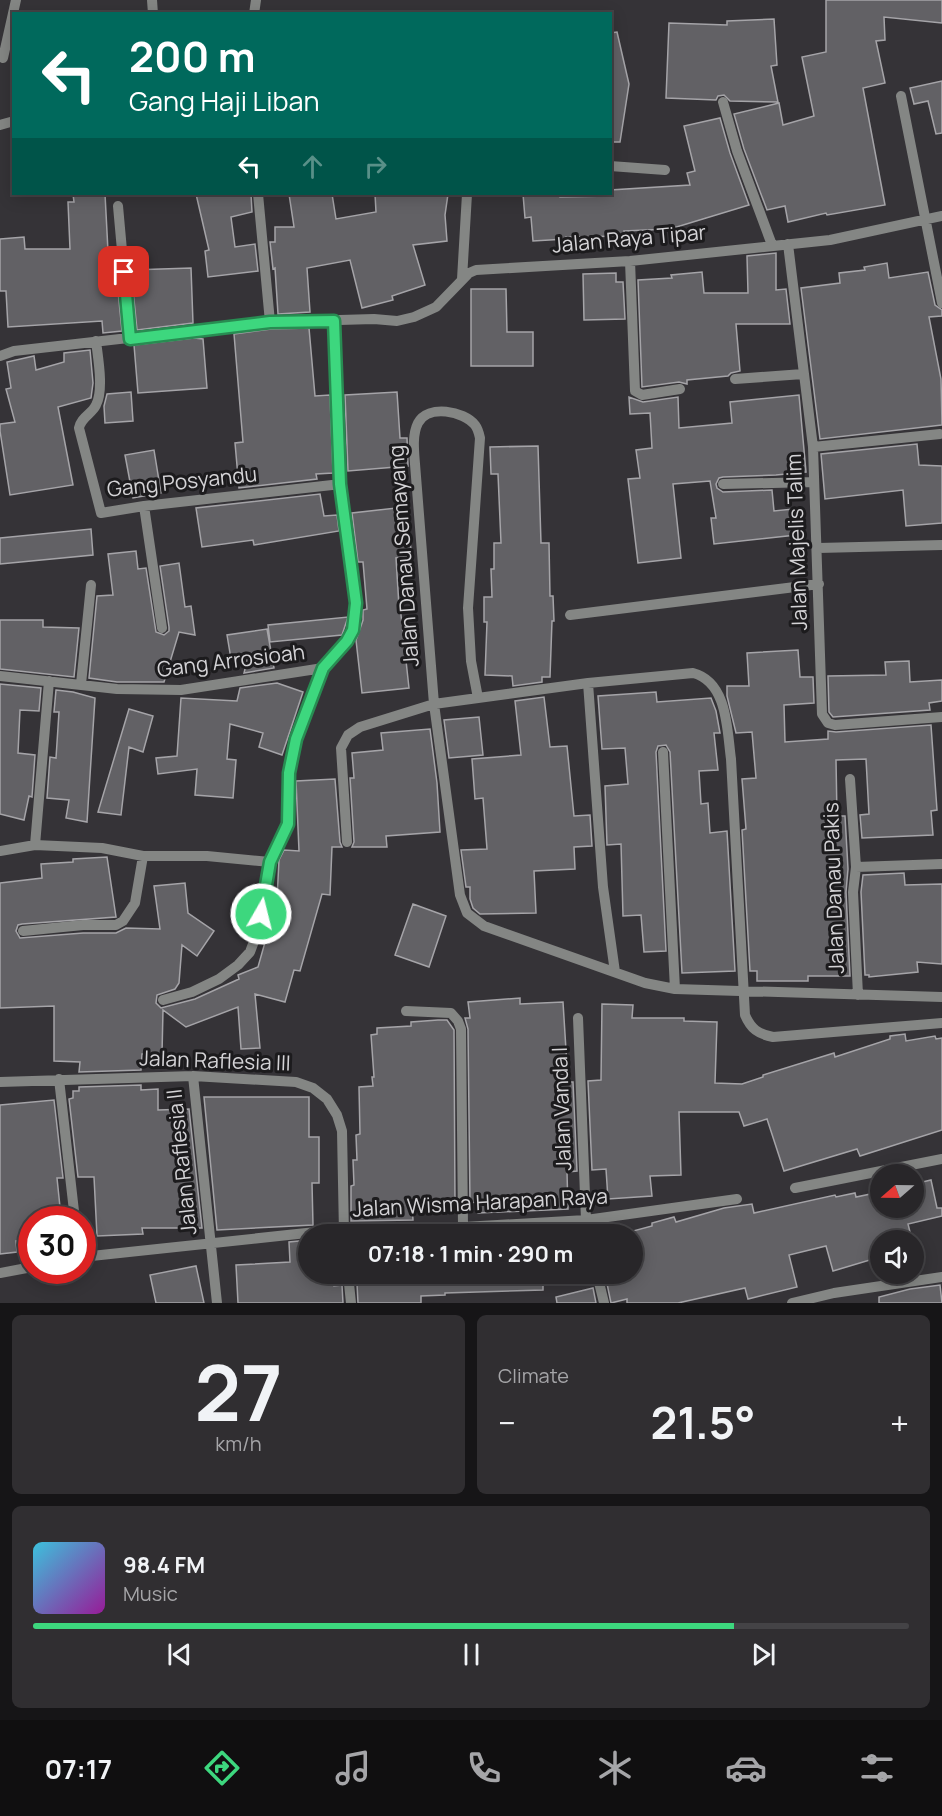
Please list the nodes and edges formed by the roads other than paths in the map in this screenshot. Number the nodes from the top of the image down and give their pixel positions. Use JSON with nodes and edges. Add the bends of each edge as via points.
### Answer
{"nodes":[{"id":1,"x":12,"y":18,"type":"edge"},
{"id":2,"x":3,"y":58,"type":"dead end"},
{"id":3,"x":901,"y":96,"type":"dead end"},
{"id":4,"x":723,"y":102,"type":"dead end"},
{"id":5,"x":612,"y":166,"type":"edge"},
{"id":6,"x":665,"y":170,"type":"dead end"},
{"id":7,"x":258,"y":195,"type":"edge"},
{"id":8,"x":467,"y":195,"type":"edge"},
{"id":9,"x":118,"y":206,"type":"dead end"},
{"id":10,"x":942,"y":216,"type":"edge"},
{"id":11,"x":925,"y":221,"type":"junction"},
{"id":12,"x":788,"y":244,"type":"junction"},
{"id":13,"x":772,"y":245,"type":"junction"},
{"id":14,"x":630,"y":261,"type":"junction"},
{"id":15,"x":462,"y":279,"type":"junction"},
{"id":16,"x":942,"y":303,"type":"edge"},
{"id":17,"x":334,"y":321,"type":"junction"},
{"id":18,"x":270,"y":322,"type":"junction"},
{"id":19,"x":130,"y":339,"type":"junction"},
{"id":20,"x":96,"y":341,"type":"junction"},
{"id":21,"x":0,"y":357,"type":"edge"},
{"id":22,"x":803,"y":374,"type":"junction"},
{"id":23,"x":735,"y":379,"type":"dead end"},
{"id":24,"x":680,"y":389,"type":"dead end"},
{"id":25,"x":940,"y":434,"type":"dead end"},
{"id":26,"x":813,"y":447,"type":"junction"},
{"id":27,"x":814,"y":482,"type":"junction"},
{"id":28,"x":340,"y":484,"type":"junction"},
{"id":29,"x":723,"y":484,"type":"dead end"},
{"id":30,"x":144,"y":506,"type":"junction"},
{"id":31,"x":942,"y":545,"type":"edge"},
{"id":32,"x":818,"y":549,"type":"junction"},
{"id":33,"x":819,"y":584,"type":"junction"},
{"id":34,"x":90,"y":585,"type":"dead end"},
{"id":35,"x":570,"y":615,"type":"dead end"},
{"id":36,"x":162,"y":628,"type":"dead end"},
{"id":37,"x":323,"y":668,"type":"junction"},
{"id":38,"x":0,"y":676,"type":"edge"},
{"id":39,"x":49,"y":681,"type":"junction"},
{"id":40,"x":588,"y":683,"type":"junction"},
{"id":41,"x":81,"y":684,"type":"junction"},
{"id":42,"x":478,"y":698,"type":"junction"},
{"id":43,"x":434,"y":704,"type":"junction"},
{"id":44,"x":942,"y":717,"type":"edge"},
{"id":45,"x":663,"y":752,"type":"dead end"},
{"id":46,"x":850,"y":779,"type":"dead end"},
{"id":47,"x":347,"y":842,"type":"dead end"},
{"id":48,"x":35,"y":845,"type":"junction"},
{"id":49,"x":0,"y":851,"type":"edge"},
{"id":50,"x":143,"y":856,"type":"junction"},
{"id":51,"x":270,"y":862,"type":"junction"},
{"id":52,"x":942,"y":864,"type":"edge"},
{"id":53,"x":856,"y":867,"type":"junction"},
{"id":54,"x":22,"y":932,"type":"dead end"},
{"id":55,"x":615,"y":972,"type":"junction"},
{"id":56,"x":675,"y":989,"type":"junction"},
{"id":57,"x":744,"y":992,"type":"junction"},
{"id":58,"x":858,"y":995,"type":"junction"},
{"id":59,"x":942,"y":997,"type":"edge"},
{"id":60,"x":163,"y":1000,"type":"dead end"},
{"id":61,"x":406,"y":1011,"type":"dead end"},
{"id":62,"x":578,"y":1018,"type":"dead end"},
{"id":63,"x":942,"y":1023,"type":"edge"},
{"id":64,"x":193,"y":1076,"type":"junction"},
{"id":65,"x":59,"y":1079,"type":"junction"},
{"id":66,"x":0,"y":1082,"type":"edge"},
{"id":67,"x":942,"y":1159,"type":"edge"},
{"id":68,"x":795,"y":1188,"type":"dead end"},
{"id":69,"x":737,"y":1199,"type":"dead end"},
{"id":70,"x":73,"y":1206,"type":"edge"},
{"id":71,"x":586,"y":1220,"type":"junction"},
{"id":72,"x":344,"y":1224,"type":"edge"},
{"id":73,"x":463,"y":1224,"type":"edge"},
{"id":74,"x":516,"y":1224,"type":"edge"},
{"id":75,"x":587,"y":1224,"type":"edge"},
{"id":76,"x":298,"y":1236,"type":"edge"},
{"id":77,"x":210,"y":1245,"type":"junction"},
{"id":78,"x":96,"y":1256,"type":"edge"},
{"id":79,"x":18,"y":1270,"type":"edge"},
{"id":80,"x":0,"y":1273,"type":"edge"},
{"id":81,"x":942,"y":1277,"type":"edge"},
{"id":82,"x":349,"y":1284,"type":"edge"},
{"id":83,"x":599,"y":1284,"type":"edge"},
{"id":84,"x":835,"y":1298,"type":"edge"},
{"id":85,"x":217,"y":1303,"type":"edge"},
{"id":86,"x":351,"y":1303,"type":"edge"},
{"id":87,"x":604,"y":1303,"type":"edge"},
{"id":88,"x":792,"y":1303,"type":"edge"}],
"edges":[{"from":1,"to":2,"type":"street"},
{"from":3,"to":11,"type":"street"},
{"from":4,"to":13,"type":"street"},
{"from":5,"to":6,"type":"street"},
{"from":7,"to":18,"type":"street"},
{"from":8,"to":15,"type":"street"},
{"from":9,"to":19,"type":"street"},
{"from":10,"to":11,"type":"street","name":"Jalan Raya Tipar"},
{"from":11,"to":12,"type":"street","name":"Jalan Raya Tipar","via":[[830,240]]},
{"from":11,"to":16,"type":"street"},
{"from":12,"to":13,"type":"street","name":"Jalan Raya Tipar"},
{"from":12,"to":22,"type":"street","name":"Jalan Majelis Talim"},
{"from":13,"to":14,"type":"street","name":"Jalan Raya Tipar"},
{"from":14,"to":15,"type":"street","name":"Jalan Raya Tipar","via":[[483,269]]},
{"from":14,"to":24,"type":"street","via":[[635,391],[642,395]]},
{"from":15,"to":17,"type":"street","name":"Jalan Raya Tipar","via":[[436,307],[414,317],[397,321]]},
{"from":17,"to":18,"type":"street","name":"Jalan Raya Tipar"},
{"from":17,"to":28,"type":"street"},
{"from":18,"to":19,"type":"street","name":"Jalan Raya Tipar"},
{"from":19,"to":20,"type":"street","name":"Jalan Raya Tipar"},
{"from":20,"to":21,"type":"street","name":"Jalan Raya Tipar","via":[[14,351]]},
{"from":20,"to":30,"type":"street","name":"Gang Posyandu","via":[[99,398],[79,428],[98,504],[101,513]]},
{"from":22,"to":23,"type":"street"},
{"from":22,"to":26,"type":"street","name":"Jalan Majelis Talim"},
{"from":25,"to":26,"type":"street"},
{"from":26,"to":27,"type":"street","name":"Jalan Majelis Talim"},
{"from":27,"to":29,"type":"street"},
{"from":27,"to":32,"type":"street","name":"Jalan Majelis Talim"},
{"from":28,"to":30,"type":"street","name":"Gang Posyandu"},
{"from":28,"to":37,"type":"street","via":[[356,618],[347,641]]},
{"from":30,"to":36,"type":"street"},
{"from":31,"to":32,"type":"street"},
{"from":32,"to":33,"type":"street","name":"Jalan Majelis Talim"},
{"from":33,"to":35,"type":"street"},
{"from":33,"to":44,"type":"street","name":"Jalan Majelis Talim","via":[[824,719],[835,725]]},
{"from":34,"to":41,"type":"street"},
{"from":37,"to":41,"type":"street","name":"Gang Arrosioah","via":[[181,690]]},
{"from":37,"to":51,"type":"street","via":[[296,739],[289,773],[288,824]]},
{"from":38,"to":39,"type":"street","name":"Gang Arrosioah"},
{"from":39,"to":41,"type":"street","name":"Gang Arrosioah"},
{"from":39,"to":48,"type":"street"},
{"from":40,"to":42,"type":"street"},
{"from":40,"to":55,"type":"street","via":[[603,887]]},
{"from":40,"to":57,"type":"street","via":[[693,673],[710,681],[715,689],[727,723],[731,759]]},
{"from":42,"to":43,"type":"street"},
{"from":42,"to":43,"type":"street","name":"Jalan Danau Semayang","via":[[468,628],[480,438],[476,426],[468,419],[437,410],[424,414],[419,421],[414,444]]},
{"from":43,"to":47,"type":"street","via":[[360,727],[348,735],[341,747]]},
{"from":43,"to":55,"type":"street","name":"Jalan Danau Semayang","via":[[460,895],[467,913],[484,926]]},
{"from":45,"to":56,"type":"street"},
{"from":46,"to":53,"type":"street","name":"Jalan Danau Pakis"},
{"from":48,"to":49,"type":"street"},
{"from":48,"to":50,"type":"street","via":[[102,848]]},
{"from":50,"to":51,"type":"street","via":[[207,856]]},
{"from":50,"to":54,"type":"street","via":[[135,903],[123,921],[116,925]]},
{"from":51,"to":60,"type":"street","via":[[259,928],[250,952],[219,979]]},
{"from":52,"to":53,"type":"street"},
{"from":53,"to":58,"type":"street","name":"Jalan Danau Pakis","via":[[853,892]]},
{"from":55,"to":56,"type":"street","name":"Jalan Danau Semayang"},
{"from":56,"to":57,"type":"street","name":"Jalan Danau Semayang"},
{"from":57,"to":58,"type":"street","name":"Jalan Danau Semayang"},
{"from":57,"to":63,"type":"street","via":[[750,1025],[773,1037]]},
{"from":58,"to":59,"type":"street","name":"Jalan Danau Semayang"},
{"from":61,"to":73,"type":"street","via":[[451,1013],[461,1029]]},
{"from":62,"to":71,"type":"street","name":"Jalan Vanda I"},
{"from":64,"to":65,"type":"street","name":"Jalan Raflesia III"},
{"from":64,"to":72,"type":"street","name":"Jalan Raflesia III","via":[[296,1082],[313,1088],[327,1100],[342,1131]]},
{"from":64,"to":77,"type":"street","name":"Jalan Raflesia II"},
{"from":65,"to":66,"type":"street","name":"Jalan Raflesia III"},
{"from":65,"to":70,"type":"street"},
{"from":67,"to":68,"type":"street"},
{"from":69,"to":71,"type":"street","name":"Jalan Wisma Harapan Raya"},
{"from":71,"to":74,"type":"street","name":"Jalan Wisma Harapan Raya"},
{"from":71,"to":75,"type":"street","name":"Jalan Vanda I"},
{"from":76,"to":77,"type":"street","name":"Jalan Wisma Harapan Raya"},
{"from":77,"to":78,"type":"street","name":"Jalan Wisma Harapan Raya"},
{"from":77,"to":85,"type":"street","name":"Jalan Raflesia II"},
{"from":79,"to":80,"type":"street"},
{"from":81,"to":84,"type":"street"},
{"from":82,"to":86,"type":"street"},
{"from":83,"to":87,"type":"street"},
{"from":84,"to":88,"type":"street"}]}
